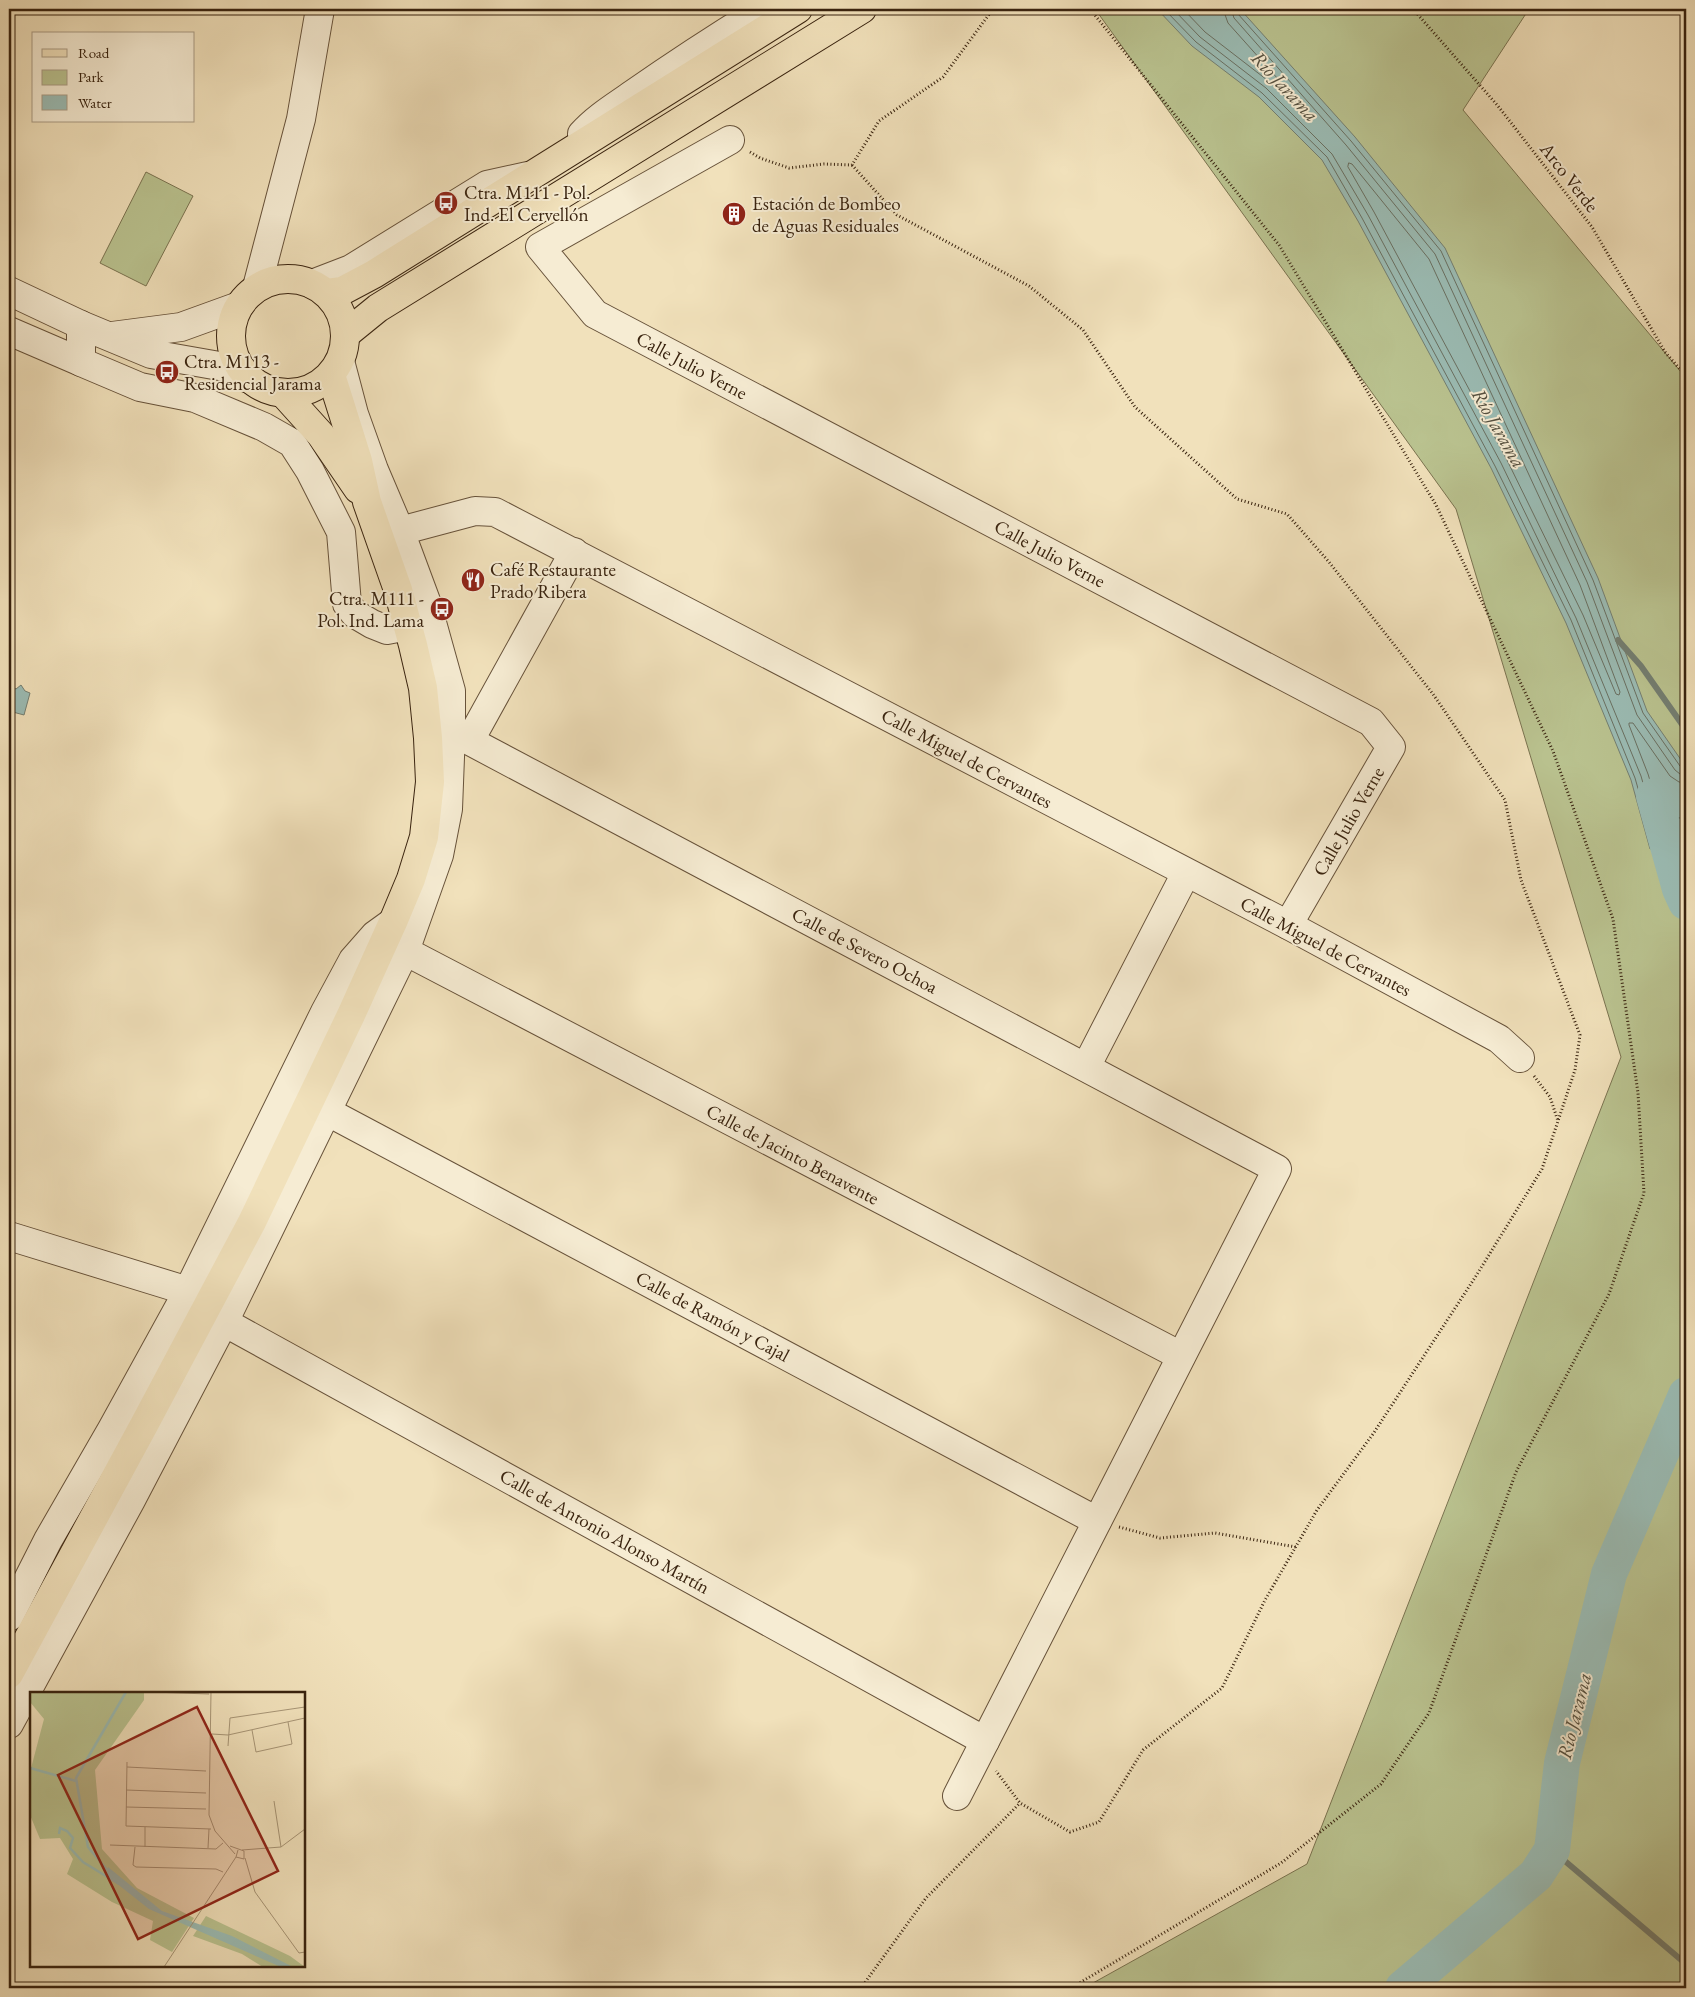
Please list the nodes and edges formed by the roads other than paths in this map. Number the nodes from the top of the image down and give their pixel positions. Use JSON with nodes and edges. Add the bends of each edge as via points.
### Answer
{"nodes":[{"id":1,"x":320,"y":9,"type":"edge"},
{"id":2,"x":763,"y":9,"type":"edge"},
{"id":3,"x":798,"y":9,"type":"edge"},
{"id":4,"x":862,"y":9,"type":"edge"},
{"id":5,"x":730,"y":140,"type":"road end"},
{"id":6,"x":567,"y":152,"type":"junction"},
{"id":7,"x":257,"y":287,"type":"junction"},
{"id":8,"x":319,"y":288,"type":"junction"},
{"id":9,"x":9,"y":291,"type":"edge"},
{"id":10,"x":238,"y":306,"type":"junction"},
{"id":11,"x":82,"y":325,"type":"junction"},
{"id":12,"x":9,"y":331,"type":"edge"},
{"id":13,"x":346,"y":334,"type":"junction"},
{"id":14,"x":111,"y":336,"type":"junction"},
{"id":15,"x":81,"y":362,"type":"junction"},
{"id":16,"x":335,"y":368,"type":"junction"},
{"id":17,"x":249,"y":379,"type":"junction"},
{"id":18,"x":284,"y":394,"type":"junction"},
{"id":19,"x":367,"y":502,"type":"junction"},
{"id":20,"x":400,"y":531,"type":"junction"},
{"id":21,"x":574,"y":552,"type":"junction"},
{"id":22,"x":408,"y":626,"type":"junction"},
{"id":23,"x":461,"y":736,"type":"junction"},
{"id":24,"x":1186,"y":873,"type":"junction"},
{"id":25,"x":393,"y":922,"type":"junction"},
{"id":26,"x":1288,"y":925,"type":"junction"},
{"id":27,"x":405,"y":951,"type":"junction"},
{"id":28,"x":1520,"y":1058,"type":"road end"},
{"id":29,"x":1086,"y":1067,"type":"junction"},
{"id":30,"x":328,"y":1112,"type":"junction"},
{"id":31,"x":9,"y":1236,"type":"edge"},
{"id":32,"x":188,"y":1291,"type":"junction"},
{"id":33,"x":224,"y":1322,"type":"junction"},
{"id":34,"x":1181,"y":1356,"type":"junction"},
{"id":35,"x":1097,"y":1521,"type":"junction"},
{"id":36,"x":9,"y":1618,"type":"edge"},
{"id":37,"x":9,"y":1674,"type":"edge"},
{"id":38,"x":9,"y":1724,"type":"edge"},
{"id":39,"x":982,"y":1746,"type":"junction"},
{"id":40,"x":957,"y":1796,"type":"dead end"}],
"edges":[{"from":1,"to":7,"type":"street","via":[[302,119]]},
{"from":2,"to":6,"type":"street","via":[[713,39],[590,124]]},
{"from":3,"to":6,"type":"main road"},
{"from":4,"to":13,"type":"main road","via":[[378,308]]},
{"from":5,"to":26,"type":"street","name":"Calle Julio Verne","via":[[540,247],[595,314],[1371,722],[1391,747]]},
{"from":6,"to":8,"type":"main road","via":[[374,274],[342,291]]},
{"from":7,"to":8,"type":"main road","via":[[274,279],[293,279]]},
{"from":7,"to":10,"type":"main road"},
{"from":8,"to":13,"type":"main road","via":[[341,311]]},
{"from":9,"to":11,"type":"street"},
{"from":10,"to":14,"type":"street","via":[[182,327]]},
{"from":10,"to":17,"type":"main road","via":[[231,322],[230,343],[236,363]]},
{"from":11,"to":14,"type":"street"},
{"from":11,"to":15,"type":"street"},
{"from":12,"to":15,"type":"street"},
{"from":13,"to":16,"type":"main road","via":[[344,350]]},
{"from":14,"to":17,"type":"street","via":[[151,354],[225,367]]},
{"from":15,"to":22,"type":"street","via":[[140,387],[195,398],[264,427],[292,443],[341,532],[347,604],[355,614],[387,630]]},
{"from":16,"to":18,"type":"main road","via":[[324,382],[305,391]]},
{"from":16,"to":19,"type":"main road"},
{"from":16,"to":20,"type":"street"},
{"from":17,"to":18,"type":"main road"},
{"from":18,"to":19,"type":"main road","via":[[321,435]]},
{"from":19,"to":22,"type":"main road"},
{"from":20,"to":21,"type":"street","name":"Calle Miguel de Cervantes","via":[[475,512],[495,512]]},
{"from":20,"to":23,"type":"street","via":[[440,648]]},
{"from":21,"to":23,"type":"street"},
{"from":21,"to":24,"type":"street","name":"Calle Miguel de Cervantes"},
{"from":22,"to":25,"type":"main road","via":[[423,688],[430,782],[424,837]]},
{"from":23,"to":27,"type":"street","via":[[439,855]]},
{"from":23,"to":29,"type":"street","name":"Calle de Severo Ochoa"},
{"from":24,"to":26,"type":"street","name":"Calle Miguel de Cervantes"},
{"from":24,"to":29,"type":"street"},
{"from":25,"to":32,"type":"street","via":[[375,935],[353,960]]},
{"from":25,"to":37,"type":"main road","via":[[252,1222]]},
{"from":26,"to":28,"type":"street","name":"Calle Miguel de Cervantes","via":[[1499,1039]]},
{"from":27,"to":30,"type":"street"},
{"from":27,"to":34,"type":"street","name":"Calle de Jacinto Benavente"},
{"from":29,"to":34,"type":"street","name":"Calle de Severo Ochoa","via":[[1277,1169]]},
{"from":30,"to":33,"type":"street"},
{"from":30,"to":35,"type":"street","name":"Calle de Ramón y Cajal"},
{"from":31,"to":32,"type":"street"},
{"from":32,"to":36,"type":"street","via":[[48,1540]]},
{"from":33,"to":38,"type":"street"},
{"from":33,"to":39,"type":"street","name":"Calle de Antonio Alonso Martín"},
{"from":34,"to":35,"type":"street"},
{"from":35,"to":39,"type":"street"},
{"from":39,"to":40,"type":"street"}]}
